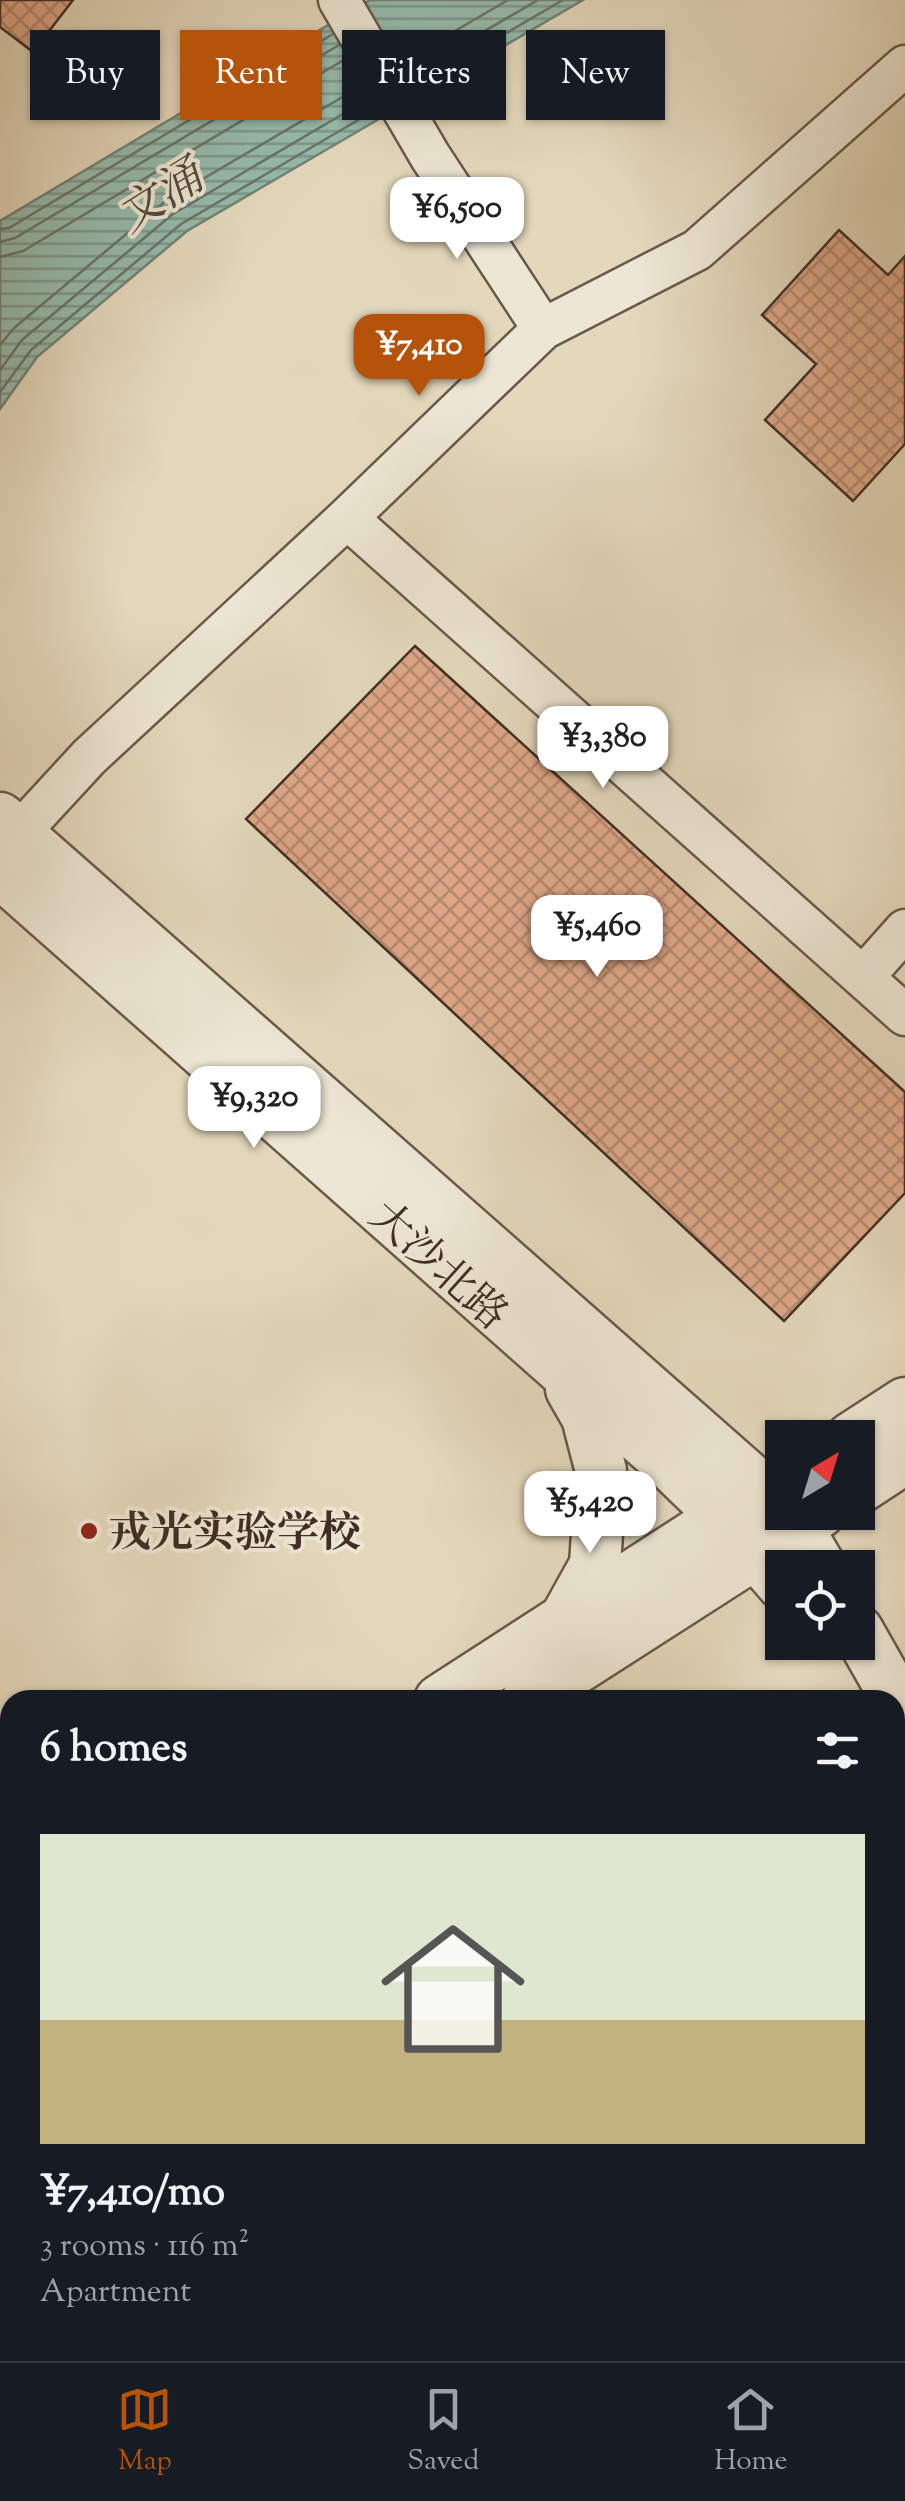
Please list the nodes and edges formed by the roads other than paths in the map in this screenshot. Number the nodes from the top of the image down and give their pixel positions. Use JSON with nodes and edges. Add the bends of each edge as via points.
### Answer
{"nodes":[{"id":1,"x":339,"y":0,"type":"edge"},
{"id":2,"x":905,"y":66,"type":"edge"},
{"id":3,"x":542,"y":329,"type":"junction"},
{"id":4,"x":347,"y":518,"type":"junction"},
{"id":5,"x":6,"y":841,"type":"edge"},
{"id":6,"x":905,"y":930,"type":"edge"},
{"id":7,"x":864,"y":976,"type":"junction"},
{"id":8,"x":905,"y":1015,"type":"edge"},
{"id":9,"x":560,"y":1372,"type":"junction"},
{"id":10,"x":905,"y":1404,"type":"edge"},
{"id":11,"x":875,"y":1423,"type":"edge"},
{"id":12,"x":905,"y":1458,"type":"edge"},
{"id":13,"x":875,"y":1477,"type":"edge"},
{"id":14,"x":765,"y":1499,"type":"edge"},
{"id":15,"x":765,"y":1507,"type":"edge"},
{"id":16,"x":765,"y":1524,"type":"edge"},
{"id":17,"x":765,"y":1572,"type":"edge"},
{"id":18,"x":565,"y":1621,"type":"junction"},
{"id":19,"x":851,"y":1660,"type":"edge"},
{"id":20,"x":874,"y":1660,"type":"edge"},
{"id":21,"x":456,"y":1690,"type":"edge"},
{"id":22,"x":546,"y":1690,"type":"edge"},
{"id":23,"x":877,"y":1690,"type":"edge"},
{"id":24,"x":890,"y":1690,"type":"edge"}],
"edges":[{"from":1,"to":3,"type":"street"},
{"from":2,"to":3,"type":"street","via":[[697,250]]},
{"from":3,"to":4,"type":"street"},
{"from":4,"to":5,"type":"street"},
{"from":4,"to":7,"type":"street"},
{"from":5,"to":9,"type":"street","name":"大沙北路"},
{"from":5,"to":14,"type":"street","name":"大沙北路"},
{"from":6,"to":7,"type":"street"},
{"from":7,"to":8,"type":"street"},
{"from":9,"to":15,"type":"street","name":"大沙北路","via":[[669,1464]]},
{"from":9,"to":18,"type":"street","via":[[588,1417],[601,1471],[595,1564]]},
{"from":10,"to":11,"type":"street"},
{"from":12,"to":13,"type":"street"},
{"from":16,"to":18,"type":"street"},
{"from":17,"to":22,"type":"street"},
{"from":18,"to":21,"type":"street"},
{"from":19,"to":23,"type":"street"},
{"from":20,"to":24,"type":"street"}]}
